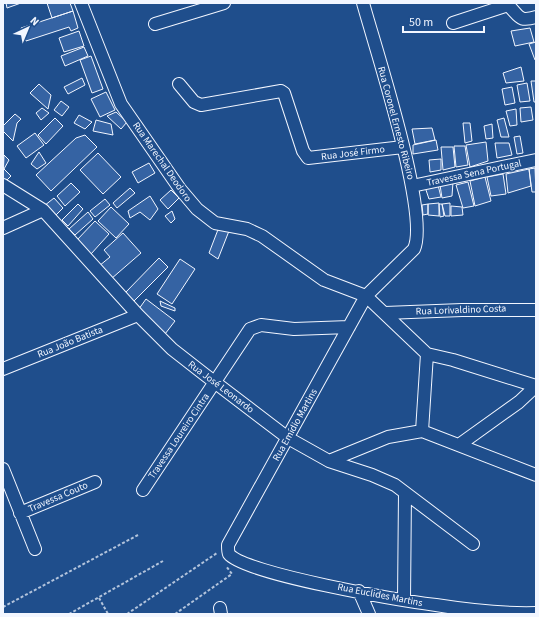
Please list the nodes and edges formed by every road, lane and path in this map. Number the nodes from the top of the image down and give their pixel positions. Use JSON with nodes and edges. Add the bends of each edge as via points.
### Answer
{"nodes":[{"id":1,"x":81,"y":3,"type":"edge"},
{"id":2,"x":224,"y":3,"type":"edge"},
{"id":3,"x":363,"y":3,"type":"edge"},
{"id":4,"x":536,"y":17,"type":"edge"},
{"id":5,"x":453,"y":23,"type":"dead end"},
{"id":6,"x":155,"y":24,"type":"dead end"},
{"id":7,"x":179,"y":84,"type":"dead end"},
{"id":8,"x":403,"y":147,"type":"junction"},
{"id":9,"x":536,"y":160,"type":"edge"},
{"id":10,"x":3,"y":186,"type":"edge"},
{"id":11,"x":412,"y":186,"type":"junction"},
{"id":12,"x":43,"y":210,"type":"junction"},
{"id":13,"x":3,"y":228,"type":"edge"},
{"id":14,"x":366,"y":296,"type":"junction"},
{"id":15,"x":536,"y":310,"type":"edge"},
{"id":16,"x":385,"y":313,"type":"junction"},
{"id":17,"x":138,"y":315,"type":"junction"},
{"id":18,"x":349,"y":327,"type":"junction"},
{"id":19,"x":427,"y":354,"type":"junction"},
{"id":20,"x":3,"y":369,"type":"edge"},
{"id":21,"x":215,"y":382,"type":"junction"},
{"id":22,"x":536,"y":386,"type":"edge"},
{"id":23,"x":422,"y":431,"type":"junction"},
{"id":24,"x":288,"y":438,"type":"junction"},
{"id":25,"x":459,"y":445,"type":"junction"},
{"id":26,"x":329,"y":461,"type":"junction"},
{"id":27,"x":3,"y":469,"type":"edge"},
{"id":28,"x":536,"y":475,"type":"edge"},
{"id":29,"x":95,"y":482,"type":"dead end"},
{"id":30,"x":143,"y":490,"type":"dead end"},
{"id":31,"x":405,"y":492,"type":"junction"},
{"id":32,"x":20,"y":513,"type":"junction"},
{"id":33,"x":138,"y":534,"type":"dead end"},
{"id":34,"x":472,"y":544,"type":"dead end"},
{"id":35,"x":35,"y":549,"type":"dead end"},
{"id":36,"x":228,"y":550,"type":"junction"},
{"id":37,"x":163,"y":561,"type":"dead end"},
{"id":38,"x":359,"y":591,"type":"junction"},
{"id":39,"x":99,"y":598,"type":"junction"},
{"id":40,"x":404,"y":599,"type":"junction"},
{"id":41,"x":3,"y":607,"type":"edge"},
{"id":42,"x":531,"y":613,"type":"edge"},
{"id":43,"x":69,"y":614,"type":"edge"},
{"id":44,"x":108,"y":614,"type":"edge"},
{"id":45,"x":126,"y":614,"type":"edge"},
{"id":46,"x":175,"y":614,"type":"edge"},
{"id":47,"x":369,"y":614,"type":"edge"}],
"edges":[{"from":1,"to":14,"type":"street","name":"Rua Marechal Deodoro","via":[[121,104],[192,205],[215,222],[246,229],[262,236],[324,280]]},
{"from":2,"to":6,"type":"street"},
{"from":3,"to":8,"type":"street","name":"Rua Coronel Ernesto Ribeiro"},
{"from":4,"to":5,"type":"street","via":[[524,20],[509,6],[505,6]]},
{"from":7,"to":8,"type":"street","name":"Rua José Firmo","via":[[194,102],[201,105],[277,91],[284,93],[302,151],[308,158]]},
{"from":8,"to":11,"type":"street","name":"Rua Coronel Ernesto Ribeiro"},
{"from":9,"to":11,"type":"street","name":"Travessa Sena Portugal"},
{"from":10,"to":12,"type":"street","name":"Rua José Leonardo"},
{"from":11,"to":14,"type":"street","name":"Rua Coronel Ernesto Ribeiro","via":[[417,227],[416,245]]},
{"from":12,"to":13,"type":"street"},
{"from":12,"to":17,"type":"street","name":"Rua José Leonardo"},
{"from":14,"to":16,"type":"street"},
{"from":14,"to":18,"type":"street","name":"Rua Emídio Martins"},
{"from":15,"to":16,"type":"street","name":"Rua Lorivaldino Costa"},
{"from":16,"to":19,"type":"street"},
{"from":17,"to":20,"type":"street","name":"Rua João Batista"},
{"from":17,"to":21,"type":"street","name":"Rua José Leonardo","via":[[172,349]]},
{"from":18,"to":21,"type":"street","name":"Travessa Loureiro Cintra","via":[[294,329],[255,326],[244,336]]},
{"from":18,"to":24,"type":"street","name":"Rua Emídio Martins"},
{"from":19,"to":22,"type":"street"},
{"from":19,"to":23,"type":"street"},
{"from":21,"to":24,"type":"street","name":"Rua José Leonardo"},
{"from":21,"to":30,"type":"street","name":"Travessa Loureiro Cintra"},
{"from":22,"to":25,"type":"street","via":[[519,402]]},
{"from":23,"to":25,"type":"street"},
{"from":23,"to":26,"type":"street","via":[[388,437]]},
{"from":24,"to":26,"type":"street","name":"Rua José Leonardo"},
{"from":24,"to":36,"type":"street","name":"Rua Emídio Martins"},
{"from":25,"to":28,"type":"street"},
{"from":26,"to":31,"type":"street","name":"Rua José Leonardo","via":[[372,475]]},
{"from":27,"to":32,"type":"street"},
{"from":29,"to":32,"type":"street","name":"Travessa Couto"},
{"from":31,"to":34,"type":"street","name":"Rua José Leonardo"},
{"from":31,"to":40,"type":"street"},
{"from":32,"to":35,"type":"street"},
{"from":33,"to":41,"type":"path"},
{"from":36,"to":38,"type":"street","name":"Rua Euclides Martins","via":[[253,568]]},
{"from":36,"to":45,"type":"path"},
{"from":36,"to":46,"type":"path","via":[[225,564],[232,574]]},
{"from":37,"to":39,"type":"path"},
{"from":38,"to":40,"type":"street","name":"Rua Euclides Martins"},
{"from":38,"to":47,"type":"street"},
{"from":39,"to":43,"type":"path"},
{"from":39,"to":44,"type":"path"},
{"from":40,"to":42,"type":"street","name":"Rua Euclides Martins","via":[[434,605]]}]}
